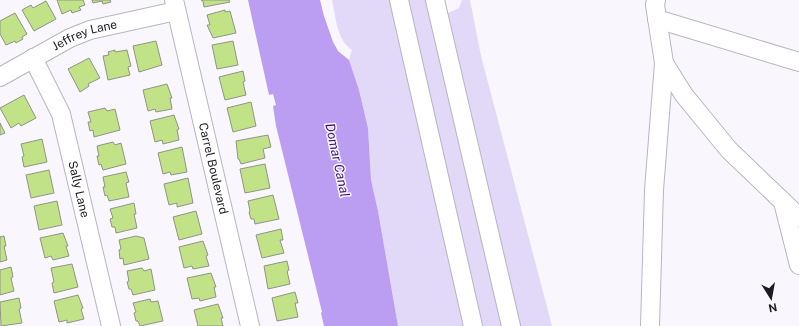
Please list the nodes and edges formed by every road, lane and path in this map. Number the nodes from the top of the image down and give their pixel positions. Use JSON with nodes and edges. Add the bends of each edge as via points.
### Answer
{"nodes":[{"id":1,"x":399,"y":0,"type":"edge"},
{"id":2,"x":435,"y":0,"type":"edge"},
{"id":3,"x":656,"y":0,"type":"edge"},
{"id":4,"x":175,"y":5,"type":"edge"},
{"id":5,"x":657,"y":20,"type":"junction"},
{"id":6,"x":33,"y":58,"type":"junction"},
{"id":7,"x":799,"y":62,"type":"edge"},
{"id":8,"x":664,"y":63,"type":"junction"},
{"id":9,"x":0,"y":77,"type":"edge"},
{"id":10,"x":783,"y":202,"type":"junction"},
{"id":11,"x":799,"y":217,"type":"edge"},
{"id":12,"x":799,"y":265,"type":"edge"},
{"id":13,"x":111,"y":326,"type":"edge"},
{"id":14,"x":250,"y":326,"type":"edge"},
{"id":15,"x":473,"y":326,"type":"edge"},
{"id":16,"x":510,"y":326,"type":"edge"},
{"id":17,"x":650,"y":326,"type":"edge"}],
"edges":[{"from":1,"to":15,"type":"street"},
{"from":2,"to":16,"type":"street"},
{"from":3,"to":5,"type":"street"},
{"from":4,"to":6,"type":"street","name":"Jeffrey Lane","via":[[90,30]]},
{"from":4,"to":14,"type":"street","name":"Carrel Boulevard"},
{"from":5,"to":7,"type":"street"},
{"from":5,"to":8,"type":"street"},
{"from":6,"to":9,"type":"street","name":"Jeffrey Lane"},
{"from":6,"to":13,"type":"street","name":"Sally Lane","via":[[61,114]]},
{"from":8,"to":10,"type":"street","via":[[684,95],[729,150]]},
{"from":8,"to":17,"type":"street","via":[[654,190]]},
{"from":10,"to":11,"type":"street"},
{"from":10,"to":12,"type":"street"}]}
